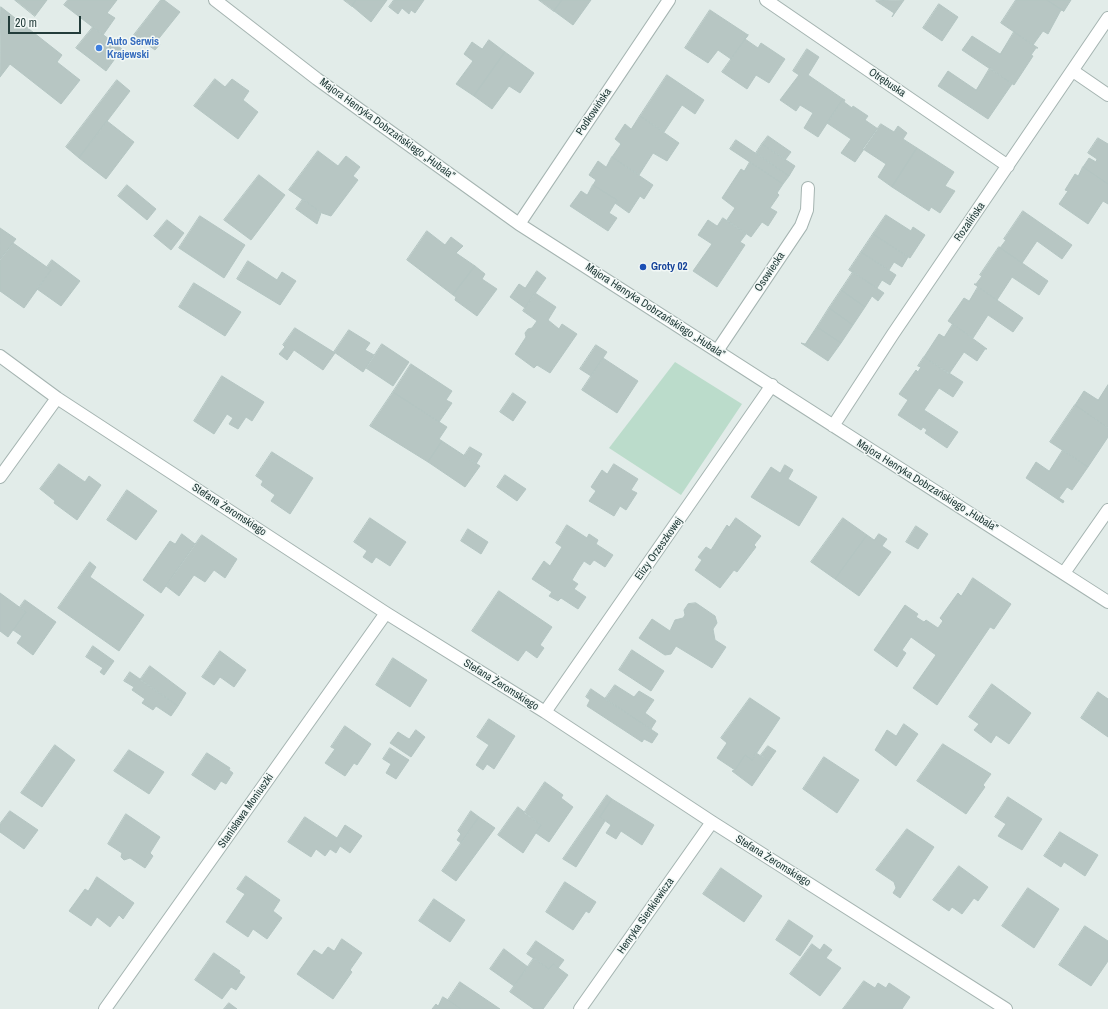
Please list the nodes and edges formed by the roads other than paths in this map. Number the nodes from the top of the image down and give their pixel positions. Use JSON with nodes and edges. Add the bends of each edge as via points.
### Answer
{"nodes":[{"id":1,"x":215,"y":0,"type":"edge"},
{"id":2,"x":669,"y":0,"type":"edge"},
{"id":3,"x":766,"y":0,"type":"edge"},
{"id":4,"x":1108,"y":18,"type":"edge"},
{"id":5,"x":1073,"y":71,"type":"junction"},
{"id":6,"x":1108,"y":95,"type":"edge"},
{"id":7,"x":1008,"y":166,"type":"junction"},
{"id":8,"x":808,"y":188,"type":"dead end"},
{"id":9,"x":519,"y":224,"type":"junction"},
{"id":10,"x":717,"y":351,"type":"junction"},
{"id":11,"x":0,"y":356,"type":"edge"},
{"id":12,"x":772,"y":385,"type":"junction"},
{"id":13,"x":57,"y":398,"type":"junction"},
{"id":14,"x":833,"y":426,"type":"junction"},
{"id":15,"x":0,"y":477,"type":"edge"},
{"id":16,"x":1108,"y":510,"type":"edge"},
{"id":17,"x":1064,"y":573,"type":"junction"},
{"id":18,"x":1108,"y":602,"type":"edge"},
{"id":19,"x":386,"y":613,"type":"junction"},
{"id":20,"x":545,"y":712,"type":"junction"},
{"id":21,"x":712,"y":822,"type":"junction"},
{"id":22,"x":105,"y":1009,"type":"edge"},
{"id":23,"x":580,"y":1009,"type":"edge"},
{"id":24,"x":1006,"y":1009,"type":"edge"}],
"edges":[{"from":1,"to":9,"type":"street","name":"Majora Henryka Dobrzańskiego „Hubala”","via":[[317,79]]},
{"from":2,"to":9,"type":"street","name":"Podkowińska"},
{"from":3,"to":7,"type":"street","name":"Otrębuska"},
{"from":4,"to":5,"type":"street","name":"Rozalińska"},
{"from":5,"to":6,"type":"street"},
{"from":5,"to":7,"type":"street","name":"Rozalińska"},
{"from":7,"to":14,"type":"street","name":"Rozalińska"},
{"from":8,"to":10,"type":"street","name":"Osowiecka","via":[[807,210],[801,226]]},
{"from":9,"to":10,"type":"street","name":"Majora Henryka Dobrzańskiego „Hubala”"},
{"from":10,"to":12,"type":"street","name":"Majora Henryka Dobrzańskiego „Hubala”"},
{"from":11,"to":13,"type":"street","name":"Stefana Żeromskiego"},
{"from":12,"to":14,"type":"street","name":"Majora Henryka Dobrzańskiego „Hubala”"},
{"from":12,"to":20,"type":"street","name":"Elizy Orzeszkowej"},
{"from":13,"to":15,"type":"street"},
{"from":13,"to":19,"type":"street","name":"Stefana Żeromskiego"},
{"from":14,"to":17,"type":"street","name":"Majora Henryka Dobrzańskiego „Hubala”"},
{"from":16,"to":17,"type":"street"},
{"from":17,"to":18,"type":"street","name":"Majora Henryka Dobrzańskiego „Hubala”"},
{"from":19,"to":20,"type":"street","name":"Stefana Żeromskiego"},
{"from":19,"to":22,"type":"street","name":"Stanisława Moniuszki"},
{"from":20,"to":21,"type":"street","name":"Stefana Żeromskiego"},
{"from":21,"to":23,"type":"street","name":"Henryka Sienkiewicza"},
{"from":21,"to":24,"type":"street","name":"Stefana Żeromskiego"}]}
